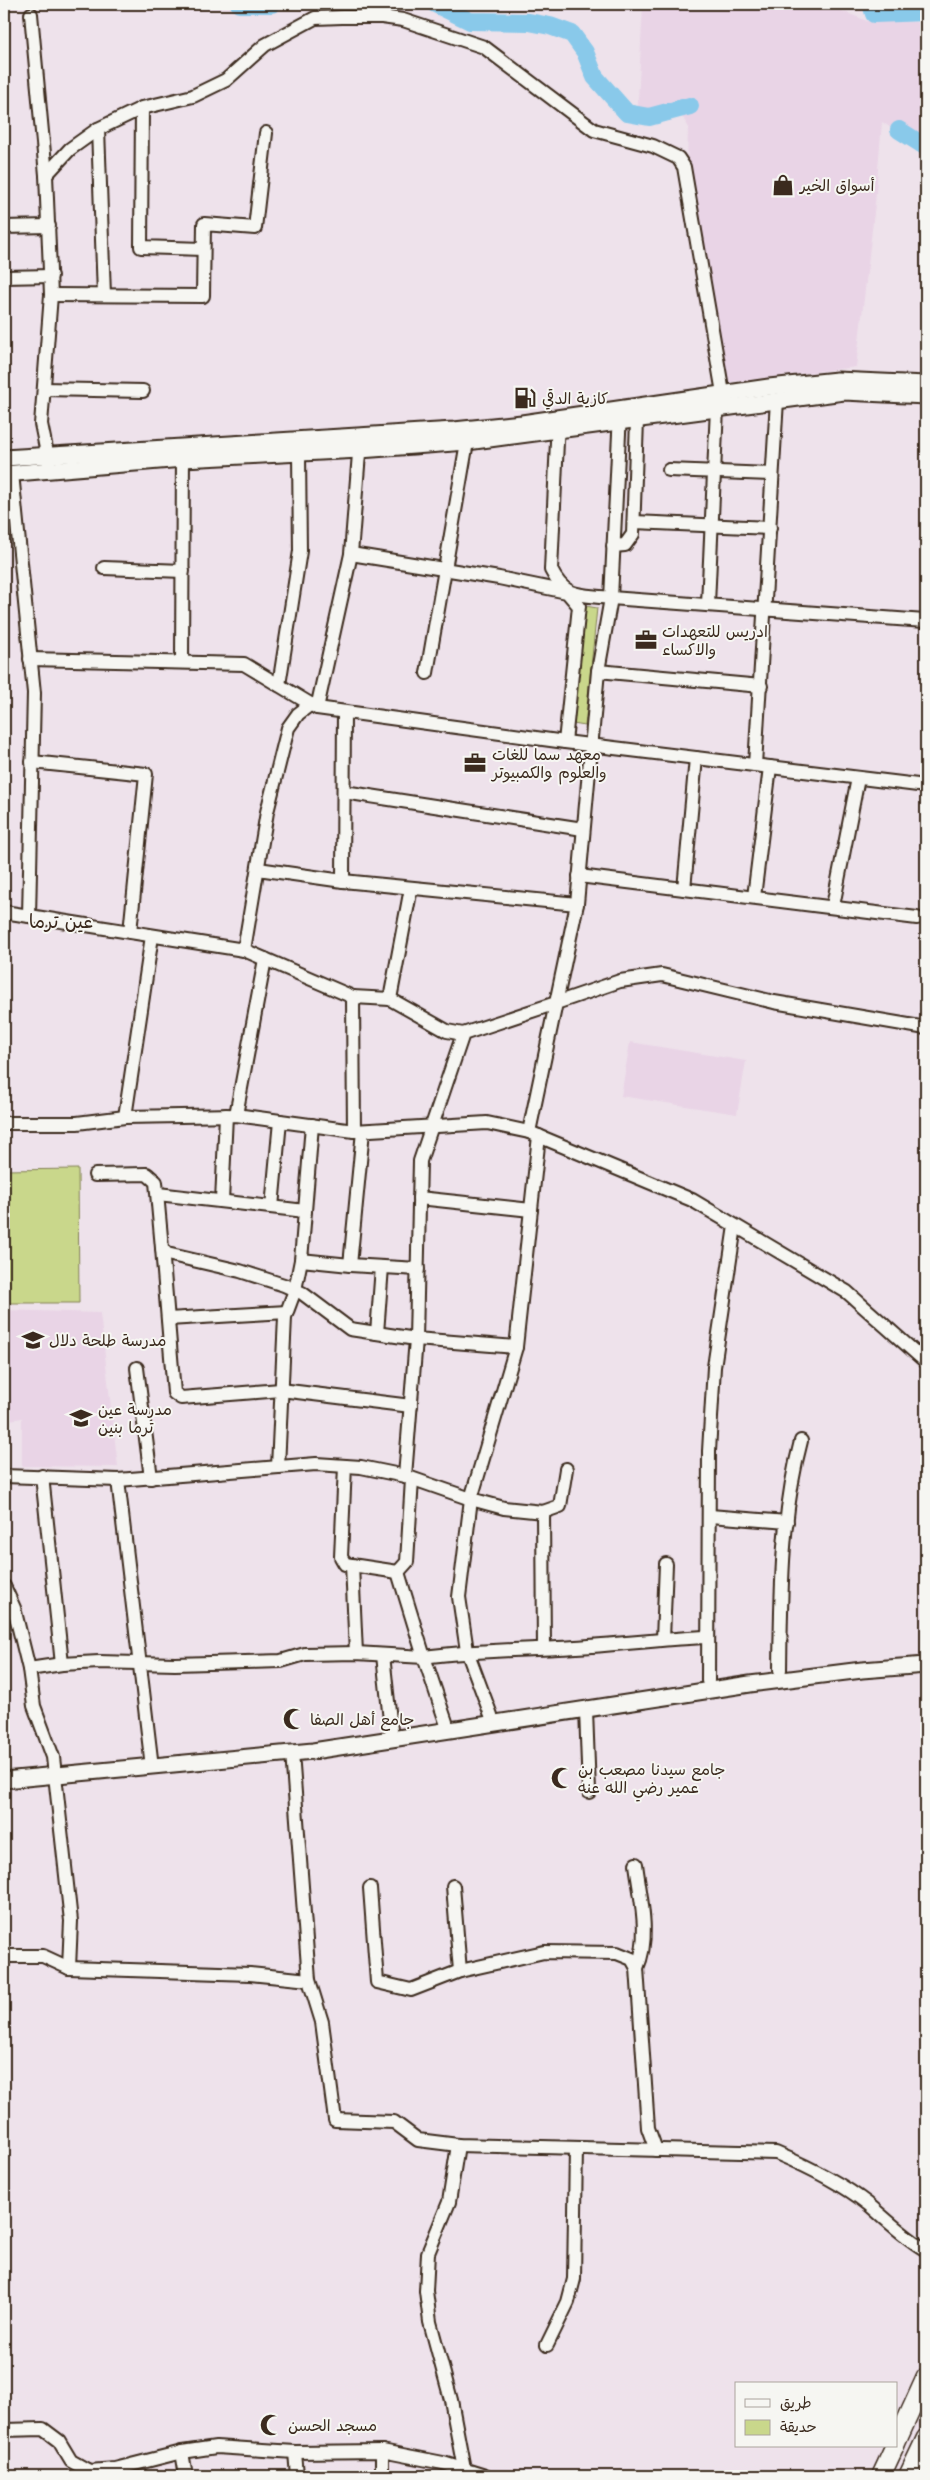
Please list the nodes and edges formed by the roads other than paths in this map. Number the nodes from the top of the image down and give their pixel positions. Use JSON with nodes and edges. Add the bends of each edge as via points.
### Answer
{"nodes":[{"id":1,"x":382,"y":10,"type":"edge"},
{"id":2,"x":31,"y":14,"type":"dead end"},
{"id":3,"x":142,"y":108,"type":"junction"},
{"id":4,"x":98,"y":129,"type":"junction"},
{"id":5,"x":266,"y":133,"type":"dead end"},
{"id":6,"x":46,"y":175,"type":"junction"},
{"id":7,"x":49,"y":226,"type":"junction"},
{"id":8,"x":4,"y":227,"type":"edge"},
{"id":9,"x":203,"y":249,"type":"junction"},
{"id":10,"x":51,"y":276,"type":"junction"},
{"id":11,"x":4,"y":277,"type":"edge"},
{"id":12,"x":51,"y":295,"type":"junction"},
{"id":13,"x":104,"y":296,"type":"junction"},
{"id":14,"x":926,"y":384,"type":"edge"},
{"id":15,"x":44,"y":389,"type":"junction"},
{"id":16,"x":143,"y":391,"type":"dead end"},
{"id":17,"x":723,"y":393,"type":"junction"},
{"id":18,"x":926,"y":396,"type":"edge"},
{"id":19,"x":777,"y":400,"type":"junction"},
{"id":20,"x":717,"y":408,"type":"junction"},
{"id":21,"x":620,"y":415,"type":"junction"},
{"id":22,"x":637,"y":420,"type":"junction"},
{"id":23,"x":558,"y":424,"type":"junction"},
{"id":24,"x":467,"y":442,"type":"junction"},
{"id":25,"x":360,"y":443,"type":"junction"},
{"id":26,"x":183,"y":452,"type":"junction"},
{"id":27,"x":48,"y":454,"type":"junction"},
{"id":28,"x":299,"y":454,"type":"junction"},
{"id":29,"x":4,"y":458,"type":"edge"},
{"id":30,"x":49,"y":470,"type":"junction"},
{"id":31,"x":669,"y":470,"type":"dead end"},
{"id":32,"x":715,"y":472,"type":"junction"},
{"id":33,"x":8,"y":473,"type":"edge"},
{"id":34,"x":772,"y":474,"type":"junction"},
{"id":35,"x":634,"y":522,"type":"junction"},
{"id":36,"x":712,"y":526,"type":"junction"},
{"id":37,"x":770,"y":528,"type":"junction"},
{"id":38,"x":613,"y":546,"type":"junction"},
{"id":39,"x":351,"y":554,"type":"junction"},
{"id":40,"x":104,"y":568,"type":"dead end"},
{"id":41,"x":445,"y":569,"type":"junction"},
{"id":42,"x":182,"y":571,"type":"junction"},
{"id":43,"x":567,"y":592,"type":"junction"},
{"id":44,"x":610,"y":598,"type":"junction"},
{"id":45,"x":708,"y":604,"type":"junction"},
{"id":46,"x":766,"y":608,"type":"junction"},
{"id":47,"x":925,"y":621,"type":"dead end"},
{"id":48,"x":30,"y":659,"type":"junction"},
{"id":49,"x":182,"y":662,"type":"junction"},
{"id":50,"x":598,"y":671,"type":"junction"},
{"id":51,"x":427,"y":673,"type":"dead end"},
{"id":52,"x":279,"y":685,"type":"junction"},
{"id":53,"x":760,"y":686,"type":"junction"},
{"id":54,"x":314,"y":706,"type":"junction"},
{"id":55,"x":344,"y":712,"type":"junction"},
{"id":56,"x":565,"y":742,"type":"junction"},
{"id":57,"x":590,"y":745,"type":"junction"},
{"id":58,"x":696,"y":758,"type":"junction"},
{"id":59,"x":32,"y":762,"type":"junction"},
{"id":60,"x":755,"y":765,"type":"junction"},
{"id":61,"x":770,"y":767,"type":"junction"},
{"id":62,"x":858,"y":778,"type":"junction"},
{"id":63,"x":926,"y":786,"type":"edge"},
{"id":64,"x":344,"y":792,"type":"junction"},
{"id":65,"x":583,"y":829,"type":"junction"},
{"id":66,"x":258,"y":868,"type":"junction"},
{"id":67,"x":580,"y":876,"type":"junction"},
{"id":68,"x":343,"y":882,"type":"junction"},
{"id":69,"x":411,"y":888,"type":"junction"},
{"id":70,"x":684,"y":888,"type":"junction"},
{"id":71,"x":754,"y":897,"type":"junction"},
{"id":72,"x":577,"y":904,"type":"junction"},
{"id":73,"x":833,"y":906,"type":"junction"},
{"id":74,"x":4,"y":912,"type":"edge"},
{"id":75,"x":29,"y":916,"type":"junction"},
{"id":76,"x":917,"y":918,"type":"dead end"},
{"id":77,"x":130,"y":932,"type":"junction"},
{"id":78,"x":152,"y":936,"type":"junction"},
{"id":79,"x":244,"y":950,"type":"junction"},
{"id":80,"x":265,"y":959,"type":"junction"},
{"id":81,"x":353,"y":997,"type":"junction"},
{"id":82,"x":390,"y":999,"type":"junction"},
{"id":83,"x":556,"y":1003,"type":"junction"},
{"id":84,"x":926,"y":1028,"type":"edge"},
{"id":85,"x":463,"y":1034,"type":"junction"},
{"id":86,"x":231,"y":1115,"type":"junction"},
{"id":87,"x":126,"y":1117,"type":"junction"},
{"id":88,"x":280,"y":1121,"type":"junction"},
{"id":89,"x":4,"y":1122,"type":"edge"},
{"id":90,"x":312,"y":1126,"type":"junction"},
{"id":91,"x":431,"y":1127,"type":"junction"},
{"id":92,"x":358,"y":1131,"type":"junction"},
{"id":93,"x":534,"y":1134,"type":"junction"},
{"id":94,"x":95,"y":1175,"type":"dead end"},
{"id":95,"x":158,"y":1194,"type":"junction"},
{"id":96,"x":419,"y":1198,"type":"junction"},
{"id":97,"x":222,"y":1201,"type":"junction"},
{"id":98,"x":272,"y":1207,"type":"junction"},
{"id":99,"x":531,"y":1210,"type":"junction"},
{"id":100,"x":305,"y":1211,"type":"junction"},
{"id":101,"x":735,"y":1226,"type":"junction"},
{"id":102,"x":162,"y":1248,"type":"junction"},
{"id":103,"x":301,"y":1260,"type":"junction"},
{"id":104,"x":350,"y":1265,"type":"junction"},
{"id":105,"x":382,"y":1267,"type":"junction"},
{"id":106,"x":418,"y":1269,"type":"junction"},
{"id":107,"x":295,"y":1290,"type":"junction"},
{"id":108,"x":287,"y":1312,"type":"junction"},
{"id":109,"x":168,"y":1319,"type":"junction"},
{"id":110,"x":377,"y":1333,"type":"junction"},
{"id":111,"x":416,"y":1339,"type":"junction"},
{"id":112,"x":516,"y":1347,"type":"junction"},
{"id":113,"x":926,"y":1362,"type":"edge"},
{"id":114,"x":137,"y":1368,"type":"dead end"},
{"id":115,"x":281,"y":1390,"type":"junction"},
{"id":116,"x":411,"y":1406,"type":"junction"},
{"id":117,"x":801,"y":1441,"type":"dead end"},
{"id":118,"x":345,"y":1466,"type":"junction"},
{"id":119,"x":278,"y":1467,"type":"junction"},
{"id":120,"x":566,"y":1469,"type":"dead end"},
{"id":121,"x":4,"y":1476,"type":"edge"},
{"id":122,"x":42,"y":1476,"type":"junction"},
{"id":123,"x":409,"y":1477,"type":"junction"},
{"id":124,"x":151,"y":1478,"type":"junction"},
{"id":125,"x":118,"y":1480,"type":"junction"},
{"id":126,"x":471,"y":1499,"type":"junction"},
{"id":127,"x":543,"y":1512,"type":"junction"},
{"id":128,"x":710,"y":1516,"type":"junction"},
{"id":129,"x":787,"y":1522,"type":"junction"},
{"id":130,"x":666,"y":1564,"type":"dead end"},
{"id":131,"x":352,"y":1565,"type":"junction"},
{"id":132,"x":398,"y":1572,"type":"junction"},
{"id":133,"x":4,"y":1586,"type":"edge"},
{"id":134,"x":708,"y":1637,"type":"junction"},
{"id":135,"x":663,"y":1639,"type":"junction"},
{"id":136,"x":544,"y":1648,"type":"junction"},
{"id":137,"x":467,"y":1651,"type":"junction"},
{"id":138,"x":356,"y":1653,"type":"junction"},
{"id":139,"x":383,"y":1655,"type":"junction"},
{"id":140,"x":424,"y":1657,"type":"junction"},
{"id":141,"x":926,"y":1657,"type":"edge"},
{"id":142,"x":140,"y":1663,"type":"junction"},
{"id":143,"x":62,"y":1664,"type":"junction"},
{"id":144,"x":926,"y":1666,"type":"edge"},
{"id":145,"x":29,"y":1669,"type":"junction"},
{"id":146,"x":780,"y":1670,"type":"junction"},
{"id":147,"x":708,"y":1681,"type":"junction"},
{"id":148,"x":586,"y":1710,"type":"junction"},
{"id":149,"x":491,"y":1715,"type":"junction"},
{"id":150,"x":446,"y":1722,"type":"junction"},
{"id":151,"x":391,"y":1730,"type":"junction"},
{"id":152,"x":292,"y":1754,"type":"junction"},
{"id":153,"x":151,"y":1761,"type":"junction"},
{"id":154,"x":55,"y":1770,"type":"junction"},
{"id":155,"x":4,"y":1771,"type":"edge"},
{"id":156,"x":4,"y":1780,"type":"edge"},
{"id":157,"x":589,"y":1792,"type":"dead end"},
{"id":158,"x":636,"y":1864,"type":"dead end"},
{"id":159,"x":453,"y":1886,"type":"dead end"},
{"id":160,"x":370,"y":1888,"type":"dead end"},
{"id":161,"x":4,"y":1956,"type":"edge"},
{"id":162,"x":69,"y":1968,"type":"junction"},
{"id":163,"x":637,"y":1968,"type":"junction"},
{"id":164,"x":460,"y":1971,"type":"junction"},
{"id":165,"x":309,"y":1980,"type":"junction"},
{"id":166,"x":458,"y":2145,"type":"junction"},
{"id":167,"x":576,"y":2148,"type":"junction"},
{"id":168,"x":656,"y":2150,"type":"junction"},
{"id":169,"x":926,"y":2250,"type":"edge"},
{"id":170,"x":547,"y":2345,"type":"dead end"},
{"id":171,"x":926,"y":2377,"type":"edge"},
{"id":172,"x":4,"y":2430,"type":"edge"},
{"id":173,"x":926,"y":2438,"type":"edge"},
{"id":174,"x":898,"y":2440,"type":"edge"},
{"id":175,"x":895,"y":2448,"type":"edge"},
{"id":176,"x":382,"y":2451,"type":"junction"},
{"id":177,"x":182,"y":2452,"type":"junction"},
{"id":178,"x":295,"y":2452,"type":"junction"},
{"id":179,"x":464,"y":2469,"type":"junction"},
{"id":180,"x":89,"y":2474,"type":"edge"},
{"id":181,"x":186,"y":2476,"type":"edge"},
{"id":182,"x":297,"y":2476,"type":"edge"},
{"id":183,"x":382,"y":2476,"type":"edge"},
{"id":184,"x":485,"y":2476,"type":"edge"},
{"id":185,"x":881,"y":2476,"type":"edge"},
{"id":186,"x":908,"y":2476,"type":"edge"}],
"edges":[{"from":1,"to":3,"type":"street","via":[[315,18],[265,45],[226,80],[194,96]]},
{"from":1,"to":17,"type":"street","via":[[484,47],[594,130],[653,146],[678,158],[684,167]]},
{"from":2,"to":6,"type":"street"},
{"from":3,"to":4,"type":"street"},
{"from":3,"to":9,"type":"street","via":[[141,248]]},
{"from":4,"to":6,"type":"street","via":[[70,149]]},
{"from":4,"to":13,"type":"street"},
{"from":5,"to":9,"type":"street","via":[[255,228],[204,224]]},
{"from":6,"to":7,"type":"street"},
{"from":7,"to":8,"type":"street"},
{"from":7,"to":10,"type":"street"},
{"from":9,"to":13,"type":"street","via":[[204,296]]},
{"from":10,"to":11,"type":"street"},
{"from":10,"to":12,"type":"street"},
{"from":12,"to":13,"type":"street"},
{"from":12,"to":15,"type":"street"},
{"from":14,"to":17,"type":"main road","via":[[837,380]]},
{"from":15,"to":16,"type":"street"},
{"from":15,"to":27,"type":"street","via":[[42,431]]},
{"from":17,"to":21,"type":"main road"},
{"from":18,"to":19,"type":"main road","via":[[844,392]]},
{"from":19,"to":20,"type":"main road"},
{"from":19,"to":34,"type":"street"},
{"from":20,"to":22,"type":"main road"},
{"from":20,"to":32,"type":"street"},
{"from":21,"to":22,"type":"main road"},
{"from":21,"to":23,"type":"main road"},
{"from":21,"to":38,"type":"street"},
{"from":22,"to":35,"type":"street"},
{"from":23,"to":24,"type":"main road"},
{"from":23,"to":25,"type":"main road","via":[[454,430]]},
{"from":23,"to":43,"type":"street","via":[[551,570]]},
{"from":24,"to":25,"type":"main road"},
{"from":24,"to":41,"type":"street"},
{"from":25,"to":26,"type":"main road"},
{"from":25,"to":28,"type":"main road"},
{"from":25,"to":39,"type":"street"},
{"from":26,"to":27,"type":"main road"},
{"from":26,"to":28,"type":"main road"},
{"from":26,"to":30,"type":"main road"},
{"from":26,"to":42,"type":"street"},
{"from":27,"to":29,"type":"main road"},
{"from":27,"to":30,"type":"street"},
{"from":28,"to":52,"type":"street","via":[[300,550]]},
{"from":30,"to":33,"type":"main road"},
{"from":31,"to":32,"type":"street"},
{"from":32,"to":34,"type":"street"},
{"from":32,"to":36,"type":"street"},
{"from":33,"to":48,"type":"street"},
{"from":34,"to":37,"type":"street"},
{"from":35,"to":36,"type":"street"},
{"from":35,"to":38,"type":"street","via":[[628,542]]},
{"from":36,"to":37,"type":"street"},
{"from":36,"to":45,"type":"street"},
{"from":37,"to":46,"type":"street"},
{"from":38,"to":44,"type":"street"},
{"from":39,"to":41,"type":"street"},
{"from":39,"to":54,"type":"street"},
{"from":40,"to":42,"type":"street"},
{"from":41,"to":43,"type":"street"},
{"from":41,"to":51,"type":"street"},
{"from":42,"to":49,"type":"street"},
{"from":43,"to":44,"type":"street"},
{"from":43,"to":56,"type":"street","via":[[579,606]]},
{"from":44,"to":45,"type":"street"},
{"from":44,"to":50,"type":"street"},
{"from":45,"to":46,"type":"street"},
{"from":46,"to":47,"type":"street"},
{"from":46,"to":53,"type":"street"},
{"from":48,"to":49,"type":"street"},
{"from":48,"to":59,"type":"street","via":[[34,693]]},
{"from":49,"to":52,"type":"street","via":[[244,664]]},
{"from":50,"to":53,"type":"street"},
{"from":50,"to":57,"type":"street"},
{"from":52,"to":54,"type":"street"},
{"from":53,"to":60,"type":"street"},
{"from":54,"to":55,"type":"street"},
{"from":54,"to":66,"type":"street","via":[[298,714],[288,728],[267,812]]},
{"from":55,"to":56,"type":"street"},
{"from":55,"to":64,"type":"street"},
{"from":56,"to":57,"type":"street"},
{"from":57,"to":58,"type":"street"},
{"from":57,"to":65,"type":"street"},
{"from":58,"to":60,"type":"street"},
{"from":58,"to":70,"type":"street"},
{"from":59,"to":75,"type":"street"},
{"from":59,"to":77,"type":"street","via":[[146,774]]},
{"from":60,"to":61,"type":"street"},
{"from":61,"to":62,"type":"street"},
{"from":61,"to":71,"type":"street"},
{"from":62,"to":63,"type":"street"},
{"from":62,"to":73,"type":"street"},
{"from":64,"to":65,"type":"street"},
{"from":64,"to":68,"type":"street"},
{"from":65,"to":67,"type":"street"},
{"from":66,"to":68,"type":"street"},
{"from":66,"to":79,"type":"street"},
{"from":67,"to":70,"type":"street"},
{"from":67,"to":72,"type":"street"},
{"from":68,"to":69,"type":"street"},
{"from":69,"to":72,"type":"street"},
{"from":69,"to":82,"type":"street"},
{"from":70,"to":71,"type":"street"},
{"from":71,"to":73,"type":"street"},
{"from":72,"to":83,"type":"street"},
{"from":73,"to":76,"type":"street"},
{"from":74,"to":75,"type":"street"},
{"from":75,"to":77,"type":"street"},
{"from":77,"to":78,"type":"street"},
{"from":78,"to":79,"type":"street"},
{"from":78,"to":87,"type":"street"},
{"from":79,"to":80,"type":"street"},
{"from":80,"to":81,"type":"street"},
{"from":80,"to":86,"type":"street"},
{"from":81,"to":82,"type":"street"},
{"from":81,"to":92,"type":"street"},
{"from":82,"to":85,"type":"street","via":[[447,1031]]},
{"from":83,"to":84,"type":"street","via":[[620,981],[662,975],[774,1002]]},
{"from":83,"to":85,"type":"street"},
{"from":83,"to":93,"type":"street"},
{"from":85,"to":91,"type":"street"},
{"from":86,"to":87,"type":"street"},
{"from":86,"to":88,"type":"street"},
{"from":86,"to":97,"type":"street"},
{"from":87,"to":89,"type":"street","via":[[77,1123]]},
{"from":88,"to":90,"type":"street"},
{"from":88,"to":98,"type":"street"},
{"from":90,"to":92,"type":"street"},
{"from":90,"to":100,"type":"street"},
{"from":91,"to":92,"type":"street"},
{"from":91,"to":93,"type":"street","via":[[487,1123]]},
{"from":91,"to":96,"type":"street","via":[[420,1161]]},
{"from":92,"to":104,"type":"street"},
{"from":93,"to":99,"type":"street"},
{"from":93,"to":101,"type":"street","via":[[692,1200]]},
{"from":94,"to":95,"type":"street","via":[[147,1174],[156,1182]]},
{"from":95,"to":97,"type":"street"},
{"from":95,"to":102,"type":"street"},
{"from":96,"to":99,"type":"street"},
{"from":96,"to":106,"type":"street"},
{"from":97,"to":98,"type":"street"},
{"from":98,"to":100,"type":"street"},
{"from":99,"to":112,"type":"street"},
{"from":100,"to":103,"type":"street"},
{"from":101,"to":113,"type":"street","via":[[847,1292]]},
{"from":101,"to":128,"type":"street","via":[[714,1367],[709,1451]]},
{"from":102,"to":107,"type":"street","via":[[166,1254],[240,1271]]},
{"from":102,"to":109,"type":"street"},
{"from":103,"to":104,"type":"street"},
{"from":103,"to":107,"type":"street"},
{"from":104,"to":105,"type":"street"},
{"from":105,"to":106,"type":"street"},
{"from":105,"to":110,"type":"street"},
{"from":106,"to":111,"type":"street"},
{"from":107,"to":108,"type":"street"},
{"from":107,"to":110,"type":"street","via":[[350,1329]]},
{"from":108,"to":109,"type":"street"},
{"from":108,"to":115,"type":"street","via":[[284,1317]]},
{"from":109,"to":115,"type":"street","via":[[174,1393],[181,1398]]},
{"from":110,"to":111,"type":"street"},
{"from":111,"to":112,"type":"street"},
{"from":111,"to":116,"type":"street"},
{"from":112,"to":126,"type":"street"},
{"from":114,"to":124,"type":"street"},
{"from":115,"to":116,"type":"street"},
{"from":115,"to":119,"type":"street"},
{"from":116,"to":123,"type":"street"},
{"from":117,"to":129,"type":"street","via":[[792,1474]]},
{"from":118,"to":119,"type":"street"},
{"from":118,"to":123,"type":"street"},
{"from":118,"to":131,"type":"street","via":[[340,1557],[345,1564]]},
{"from":119,"to":124,"type":"street"},
{"from":120,"to":127,"type":"street","via":[[560,1506]]},
{"from":121,"to":122,"type":"street"},
{"from":122,"to":125,"type":"street"},
{"from":122,"to":143,"type":"street"},
{"from":123,"to":126,"type":"street"},
{"from":123,"to":132,"type":"street","via":[[407,1562]]},
{"from":124,"to":125,"type":"street"},
{"from":125,"to":142,"type":"street"},
{"from":126,"to":127,"type":"street","via":[[504,1508]]},
{"from":126,"to":137,"type":"street","via":[[458,1597]]},
{"from":127,"to":136,"type":"street"},
{"from":128,"to":129,"type":"street"},
{"from":128,"to":134,"type":"street"},
{"from":129,"to":146,"type":"street","via":[[781,1576]]},
{"from":130,"to":135,"type":"street"},
{"from":131,"to":132,"type":"street"},
{"from":131,"to":138,"type":"street"},
{"from":132,"to":140,"type":"street"},
{"from":133,"to":145,"type":"street","via":[[14,1608]]},
{"from":134,"to":135,"type":"street"},
{"from":134,"to":147,"type":"street"},
{"from":135,"to":136,"type":"street"},
{"from":136,"to":137,"type":"street"},
{"from":137,"to":140,"type":"street"},
{"from":137,"to":149,"type":"street"},
{"from":138,"to":139,"type":"street"},
{"from":138,"to":142,"type":"street","via":[[305,1654],[282,1661]]},
{"from":139,"to":140,"type":"street"},
{"from":139,"to":151,"type":"street"},
{"from":140,"to":150,"type":"street"},
{"from":141,"to":146,"type":"main road"},
{"from":142,"to":143,"type":"street"},
{"from":142,"to":153,"type":"street"},
{"from":143,"to":145,"type":"street"},
{"from":144,"to":148,"type":"main road","via":[[806,1677]]},
{"from":145,"to":154,"type":"street","via":[[34,1706]]},
{"from":146,"to":147,"type":"main road"},
{"from":147,"to":149,"type":"main road"},
{"from":148,"to":152,"type":"main road"},
{"from":148,"to":157,"type":"street"},
{"from":149,"to":150,"type":"main road"},
{"from":150,"to":151,"type":"main road"},
{"from":151,"to":153,"type":"main road"},
{"from":152,"to":153,"type":"main road"},
{"from":152,"to":165,"type":"street"},
{"from":153,"to":154,"type":"main road"},
{"from":154,"to":155,"type":"main road"},
{"from":154,"to":156,"type":"main road"},
{"from":154,"to":162,"type":"street","via":[[71,1920]]},
{"from":158,"to":163,"type":"street","via":[[644,1933]]},
{"from":159,"to":164,"type":"street"},
{"from":160,"to":164,"type":"street","via":[[377,1982],[411,1990]]},
{"from":161,"to":162,"type":"street","via":[[42,1956]]},
{"from":162,"to":165,"type":"street","via":[[250,1974]]},
{"from":163,"to":164,"type":"street","via":[[632,1959],[617,1953],[544,1952]]},
{"from":163,"to":168,"type":"street","via":[[648,2128]]},
{"from":165,"to":166,"type":"street","via":[[322,2022],[335,2120],[394,2122],[418,2140]]},
{"from":166,"to":167,"type":"street"},
{"from":166,"to":179,"type":"street","via":[[449,2202],[428,2253],[426,2291],[430,2322]]},
{"from":167,"to":168,"type":"street"},
{"from":167,"to":170,"type":"street","via":[[574,2279],[568,2302]]},
{"from":168,"to":169,"type":"street","via":[[776,2153],[825,2174]]},
{"from":171,"to":174,"type":"highway"},
{"from":172,"to":180,"type":"street","via":[[42,2429],[59,2441],[71,2461]]},
{"from":173,"to":186,"type":"highway"},
{"from":175,"to":185,"type":"highway"},
{"from":176,"to":178,"type":"street"},
{"from":176,"to":179,"type":"street"},
{"from":176,"to":183,"type":"street"},
{"from":177,"to":178,"type":"street","via":[[216,2446]]},
{"from":177,"to":180,"type":"street"},
{"from":177,"to":181,"type":"street"},
{"from":178,"to":182,"type":"street"},
{"from":179,"to":184,"type":"street"}]}
